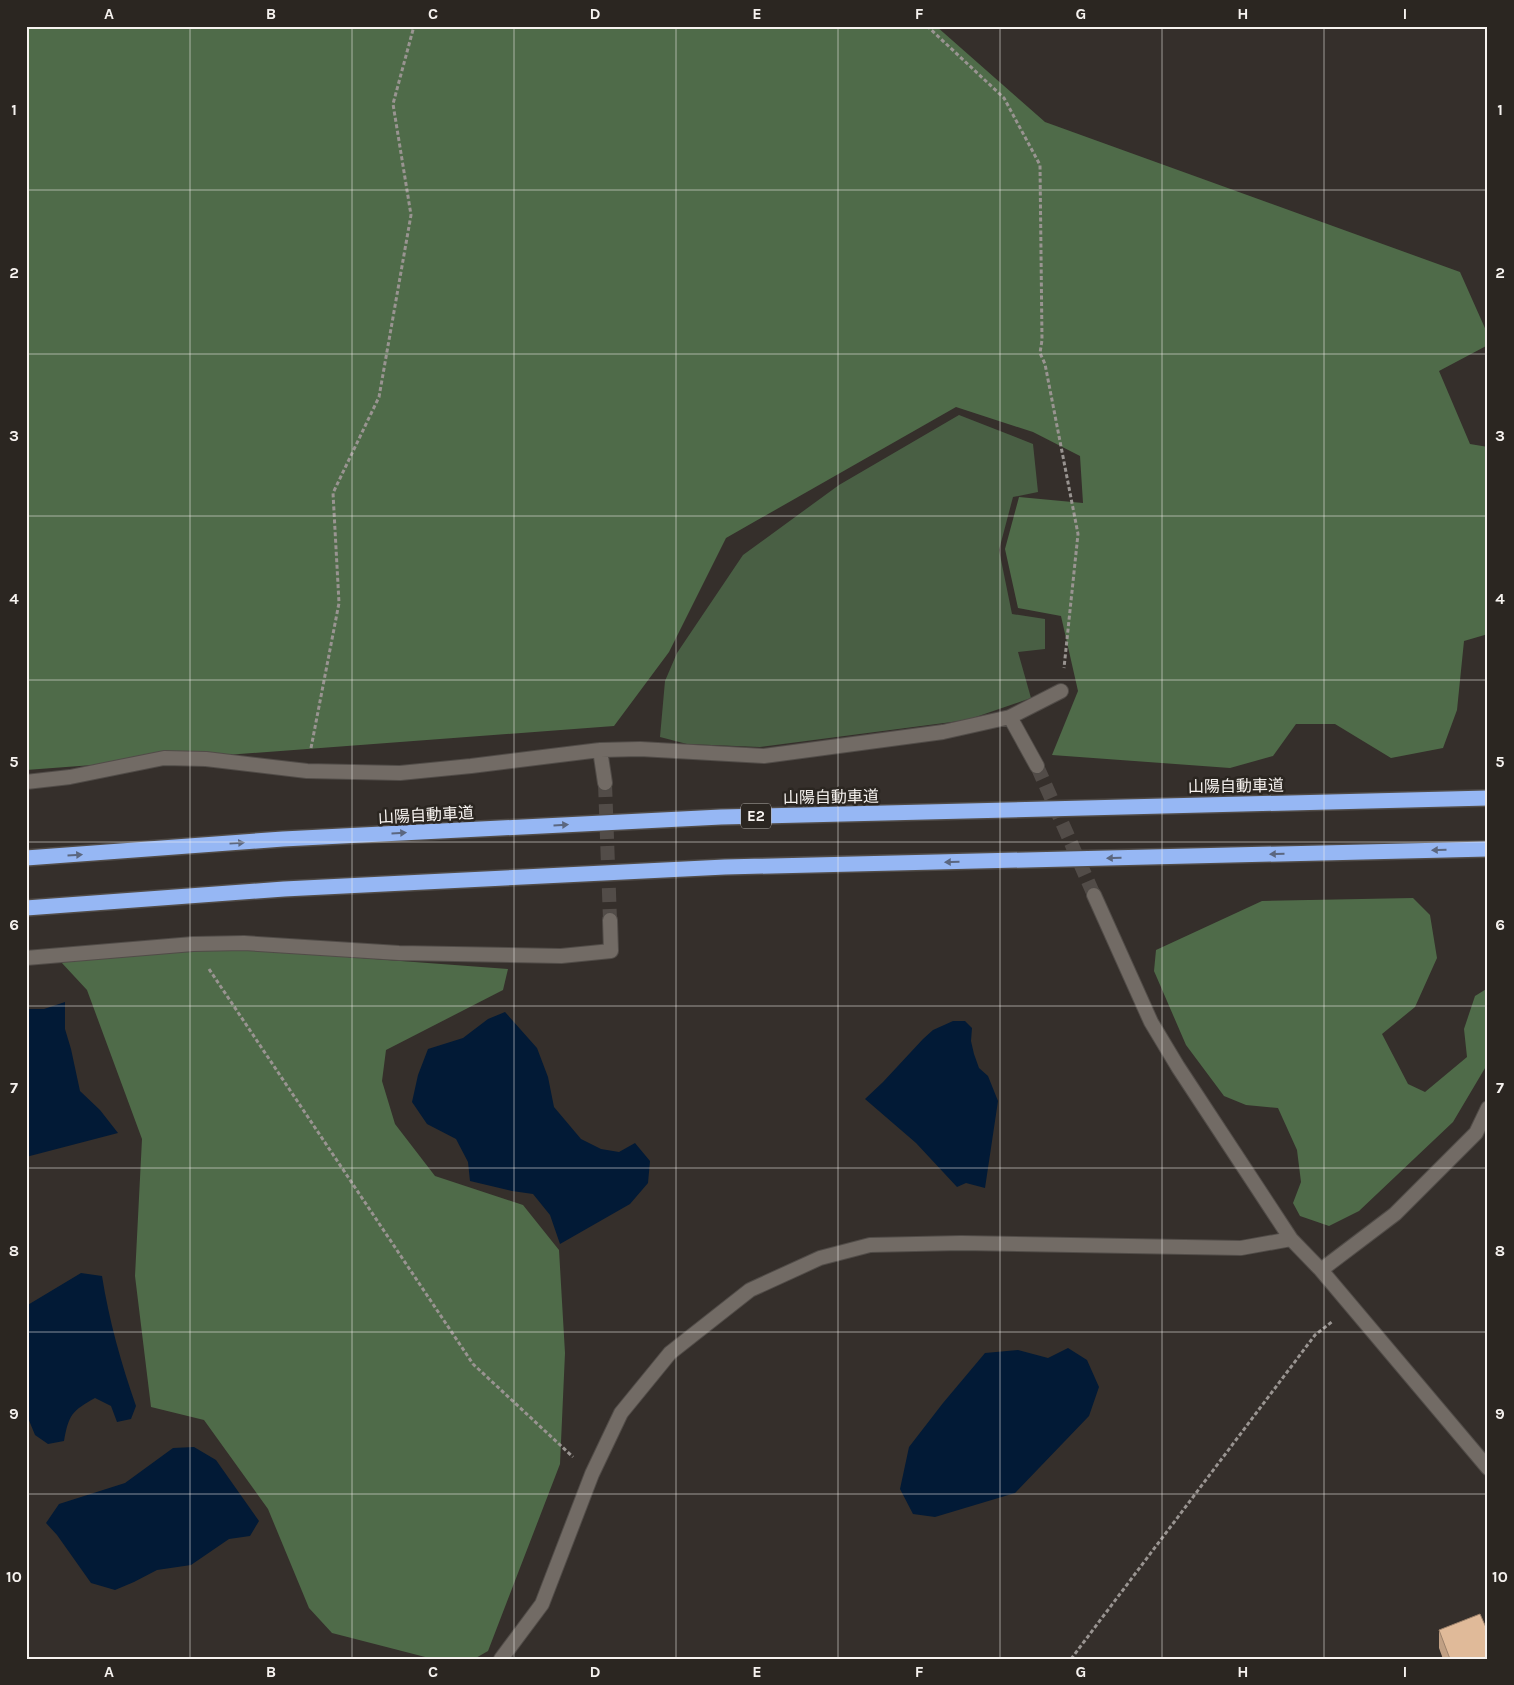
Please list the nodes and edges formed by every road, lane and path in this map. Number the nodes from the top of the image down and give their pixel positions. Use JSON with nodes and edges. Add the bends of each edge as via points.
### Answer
{"nodes":[{"id":1,"x":414,"y":26,"type":"edge"},
{"id":2,"x":927,"y":26,"type":"edge"},
{"id":3,"x":1061,"y":690,"type":"joint"},
{"id":4,"x":1010,"y":717,"type":"junction"},
{"id":5,"x":600,"y":750,"type":"junction"},
{"id":6,"x":1037,"y":766,"type":"tunnel mouth"},
{"id":7,"x":307,"y":771,"type":"junction"},
{"id":8,"x":26,"y":782,"type":"edge"},
{"id":9,"x":605,"y":783,"type":"tunnel mouth"},
{"id":10,"x":1488,"y":798,"type":"edge"},
{"id":11,"x":1488,"y":849,"type":"edge"},
{"id":12,"x":26,"y":858,"type":"edge"},
{"id":13,"x":1094,"y":895,"type":"tunnel mouth"},
{"id":14,"x":26,"y":908,"type":"edge"},
{"id":15,"x":610,"y":920,"type":"tunnel mouth"},
{"id":16,"x":193,"y":944,"type":"junction"},
{"id":17,"x":26,"y":958,"type":"edge"},
{"id":18,"x":1488,"y":1108,"type":"edge"},
{"id":19,"x":1291,"y":1239,"type":"junction"},
{"id":20,"x":1320,"y":1270,"type":"junction"},
{"id":21,"x":1351,"y":1306,"type":"junction"},
{"id":22,"x":1488,"y":1468,"type":"edge"},
{"id":23,"x":592,"y":1474,"type":"junction"},
{"id":24,"x":500,"y":1659,"type":"edge"},
{"id":25,"x":1071,"y":1659,"type":"edge"}],
"edges":[{"from":1,"to":7,"type":"path","via":[[393,104],[411,215],[379,397],[333,492],[339,602]]},
{"from":2,"to":3,"type":"path","via":[[1004,98],[1040,165],[1040,353],[1045,364],[1078,534]]},
{"from":3,"to":4,"type":"street"},
{"from":4,"to":5,"type":"street","via":[[943,732],[764,756]]},
{"from":4,"to":6,"type":"street"},
{"from":5,"to":7,"type":"street","via":[[400,773]]},
{"from":5,"to":9,"type":"street"},
{"from":7,"to":8,"type":"street","via":[[206,759],[164,758],[70,777]]},
{"from":12,"to":10,"type":"highway","name":"山陽自動車道","number":"E2","one_way":true,"via":[[283,839],[721,817]]},
{"from":11,"to":14,"type":"highway","one_way":true,"via":[[725,867],[284,889]]},
{"from":13,"to":19,"type":"street","via":[[1151,1022]]},
{"from":15,"to":16,"type":"street","via":[[611,950],[561,956],[399,953],[244,943]]},
{"from":16,"to":17,"type":"street"},
{"from":16,"to":23,"type":"path","via":[[473,1364]]},
{"from":18,"to":20,"type":"street","via":[[1476,1133],[1395,1214]]},
{"from":19,"to":20,"type":"street"},
{"from":19,"to":23,"type":"street","via":[[1242,1248],[961,1243],[870,1245],[820,1258],[750,1290],[670,1353],[621,1413]]},
{"from":20,"to":21,"type":"street"},
{"from":21,"to":22,"type":"street"},
{"from":21,"to":25,"type":"path","via":[[1315,1335]]},
{"from":23,"to":24,"type":"street","via":[[542,1604]]}]}
